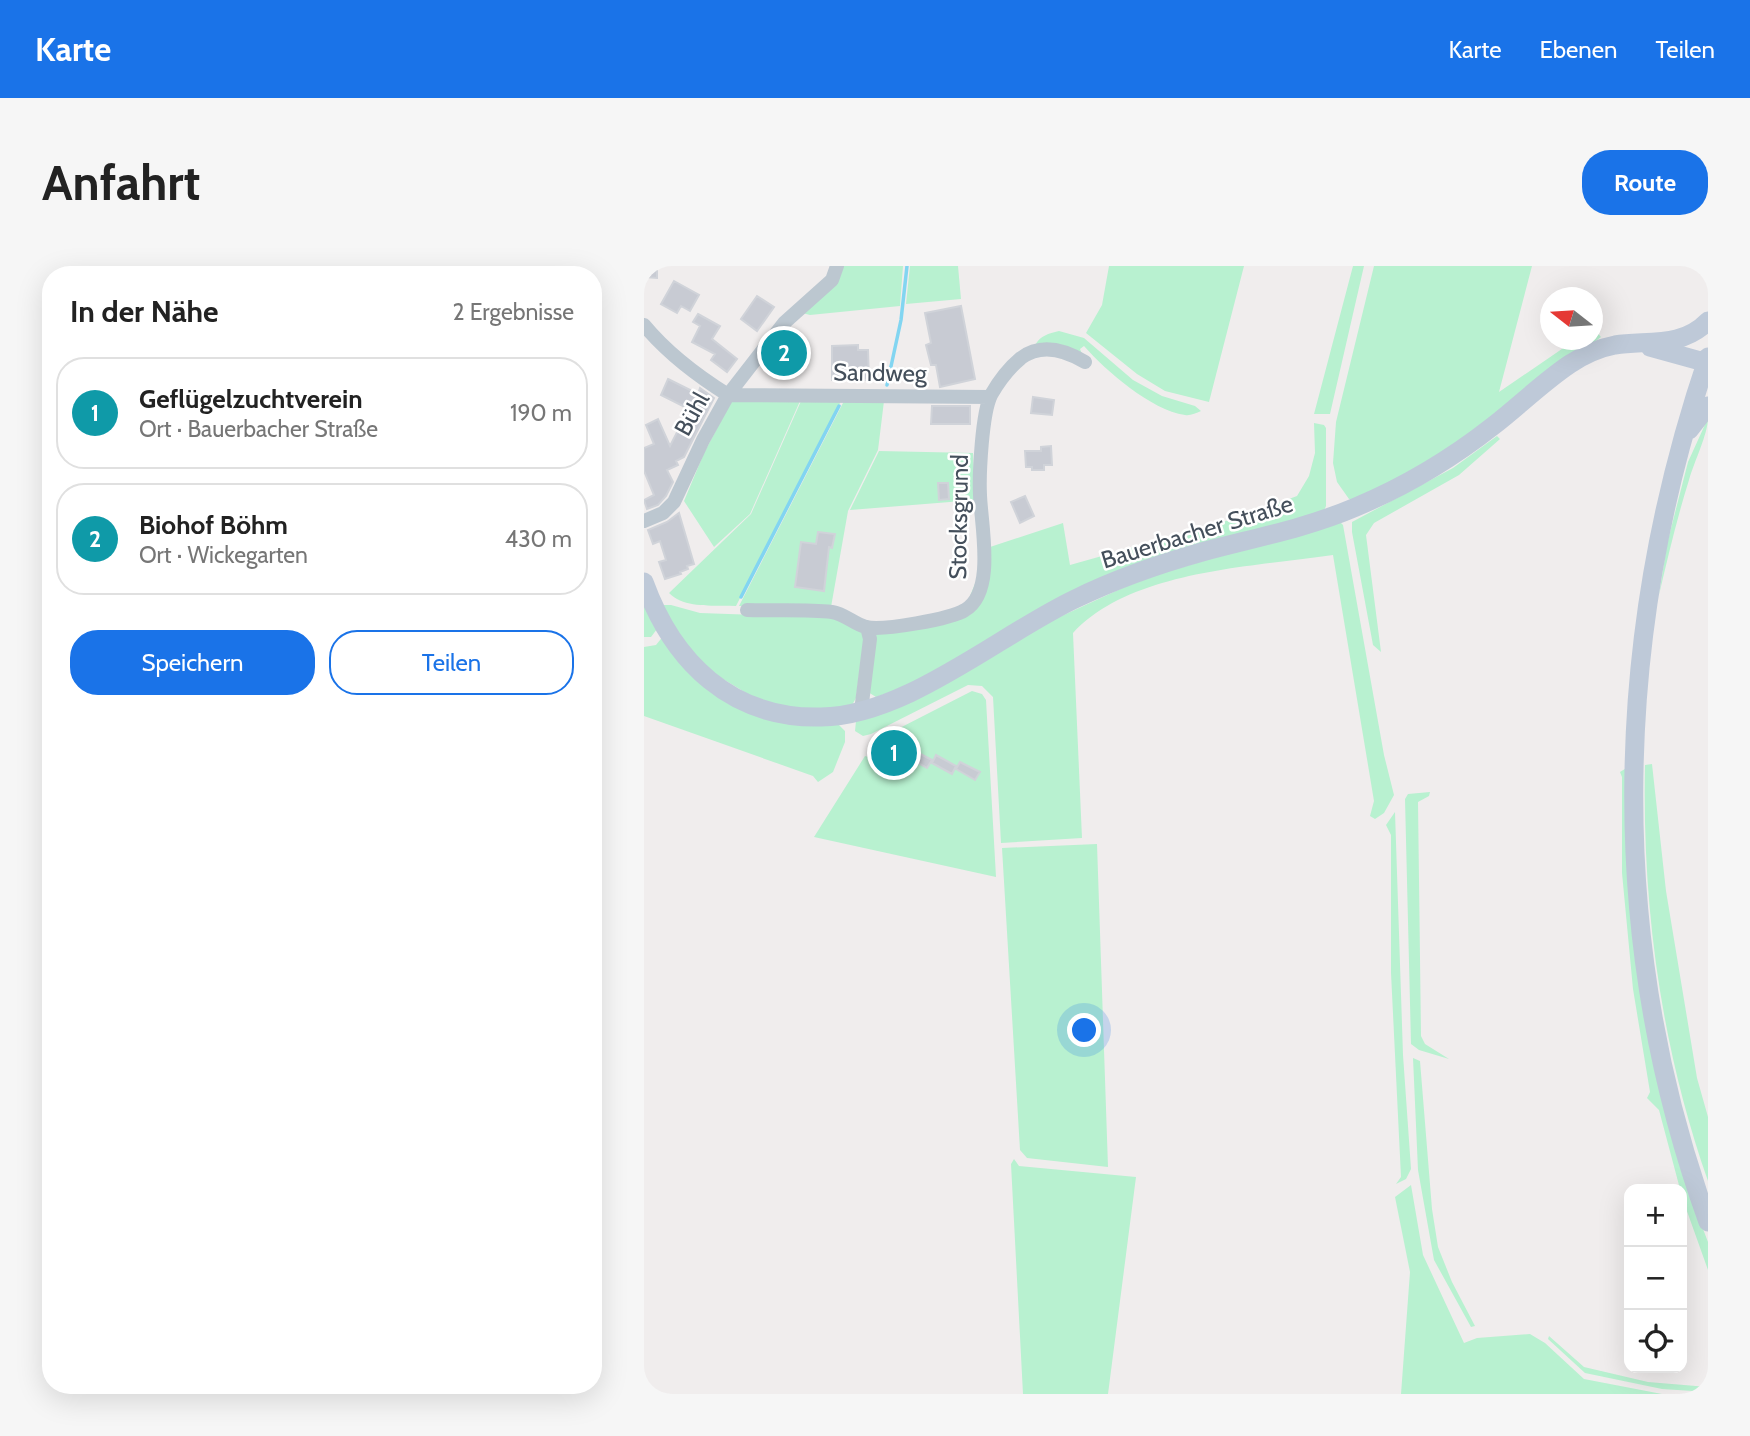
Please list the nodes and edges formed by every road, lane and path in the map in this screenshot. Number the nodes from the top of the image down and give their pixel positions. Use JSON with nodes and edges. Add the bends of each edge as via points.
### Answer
{"nodes":[{"id":1,"x":837,"y":266,"type":"edge"},
{"id":2,"x":1708,"y":321,"type":"edge"},
{"id":3,"x":644,"y":325,"type":"edge"},
{"id":4,"x":644,"y":340,"type":"edge"},
{"id":5,"x":659,"y":343,"type":"junction"},
{"id":6,"x":1639,"y":344,"type":"junction"},
{"id":7,"x":1707,"y":361,"type":"edge"},
{"id":8,"x":1085,"y":362,"type":"dead end"},
{"id":9,"x":728,"y":395,"type":"junction"},
{"id":10,"x":990,"y":397,"type":"junction"},
{"id":11,"x":1708,"y":406,"type":"edge"},
{"id":12,"x":1682,"y":439,"type":"junction"},
{"id":13,"x":644,"y":521,"type":"edge"},
{"id":14,"x":644,"y":582,"type":"edge"},
{"id":15,"x":747,"y":610,"type":"dead end"},
{"id":16,"x":867,"y":627,"type":"junction"},
{"id":17,"x":861,"y":711,"type":"junction"},
{"id":18,"x":1708,"y":1222,"type":"edge"}],
"edges":[{"from":1,"to":9,"type":"street","via":[[832,280],[784,323]]},
{"from":2,"to":6,"type":"street","name":"Bauerbacher Straße","via":[[1684,337]]},
{"from":3,"to":5,"type":"street","name":"Bühl"},
{"from":4,"to":5,"type":"street","name":"Bühl"},
{"from":5,"to":9,"type":"street","name":"Bühl"},
{"from":6,"to":7,"type":"street"},
{"from":6,"to":17,"type":"street","name":"Bauerbacher Straße","via":[[1618,344],[1584,356],[1462,449],[1395,489],[1320,520],[1187,556],[1116,581],[1048,612],[891,702]]},
{"from":7,"to":12,"type":"street"},
{"from":8,"to":10,"type":"street","name":"Stocksgrund","via":[[1054,349],[1030,351],[1011,366]]},
{"from":9,"to":10,"type":"street","name":"Sandweg"},
{"from":9,"to":13,"type":"street","name":"Bühl","via":[[674,502]]},
{"from":10,"to":16,"type":"street","name":"Stocksgrund","via":[[979,463],[984,566],[977,598],[963,611],[941,619]]},
{"from":11,"to":12,"type":"street"},
{"from":12,"to":18,"type":"street","via":[[1659,530],[1644,621],[1635,726],[1634,842],[1645,965],[1659,1046],[1687,1160]]},
{"from":14,"to":17,"type":"street","name":"Bauerbacher Straße","via":[[671,639],[694,667],[728,694],[754,706],[797,716],[830,717]]},
{"from":15,"to":16,"type":"street","name":"Stocksgrund","via":[[833,612]]},
{"from":16,"to":17,"type":"street","via":[[870,639]]}]}
